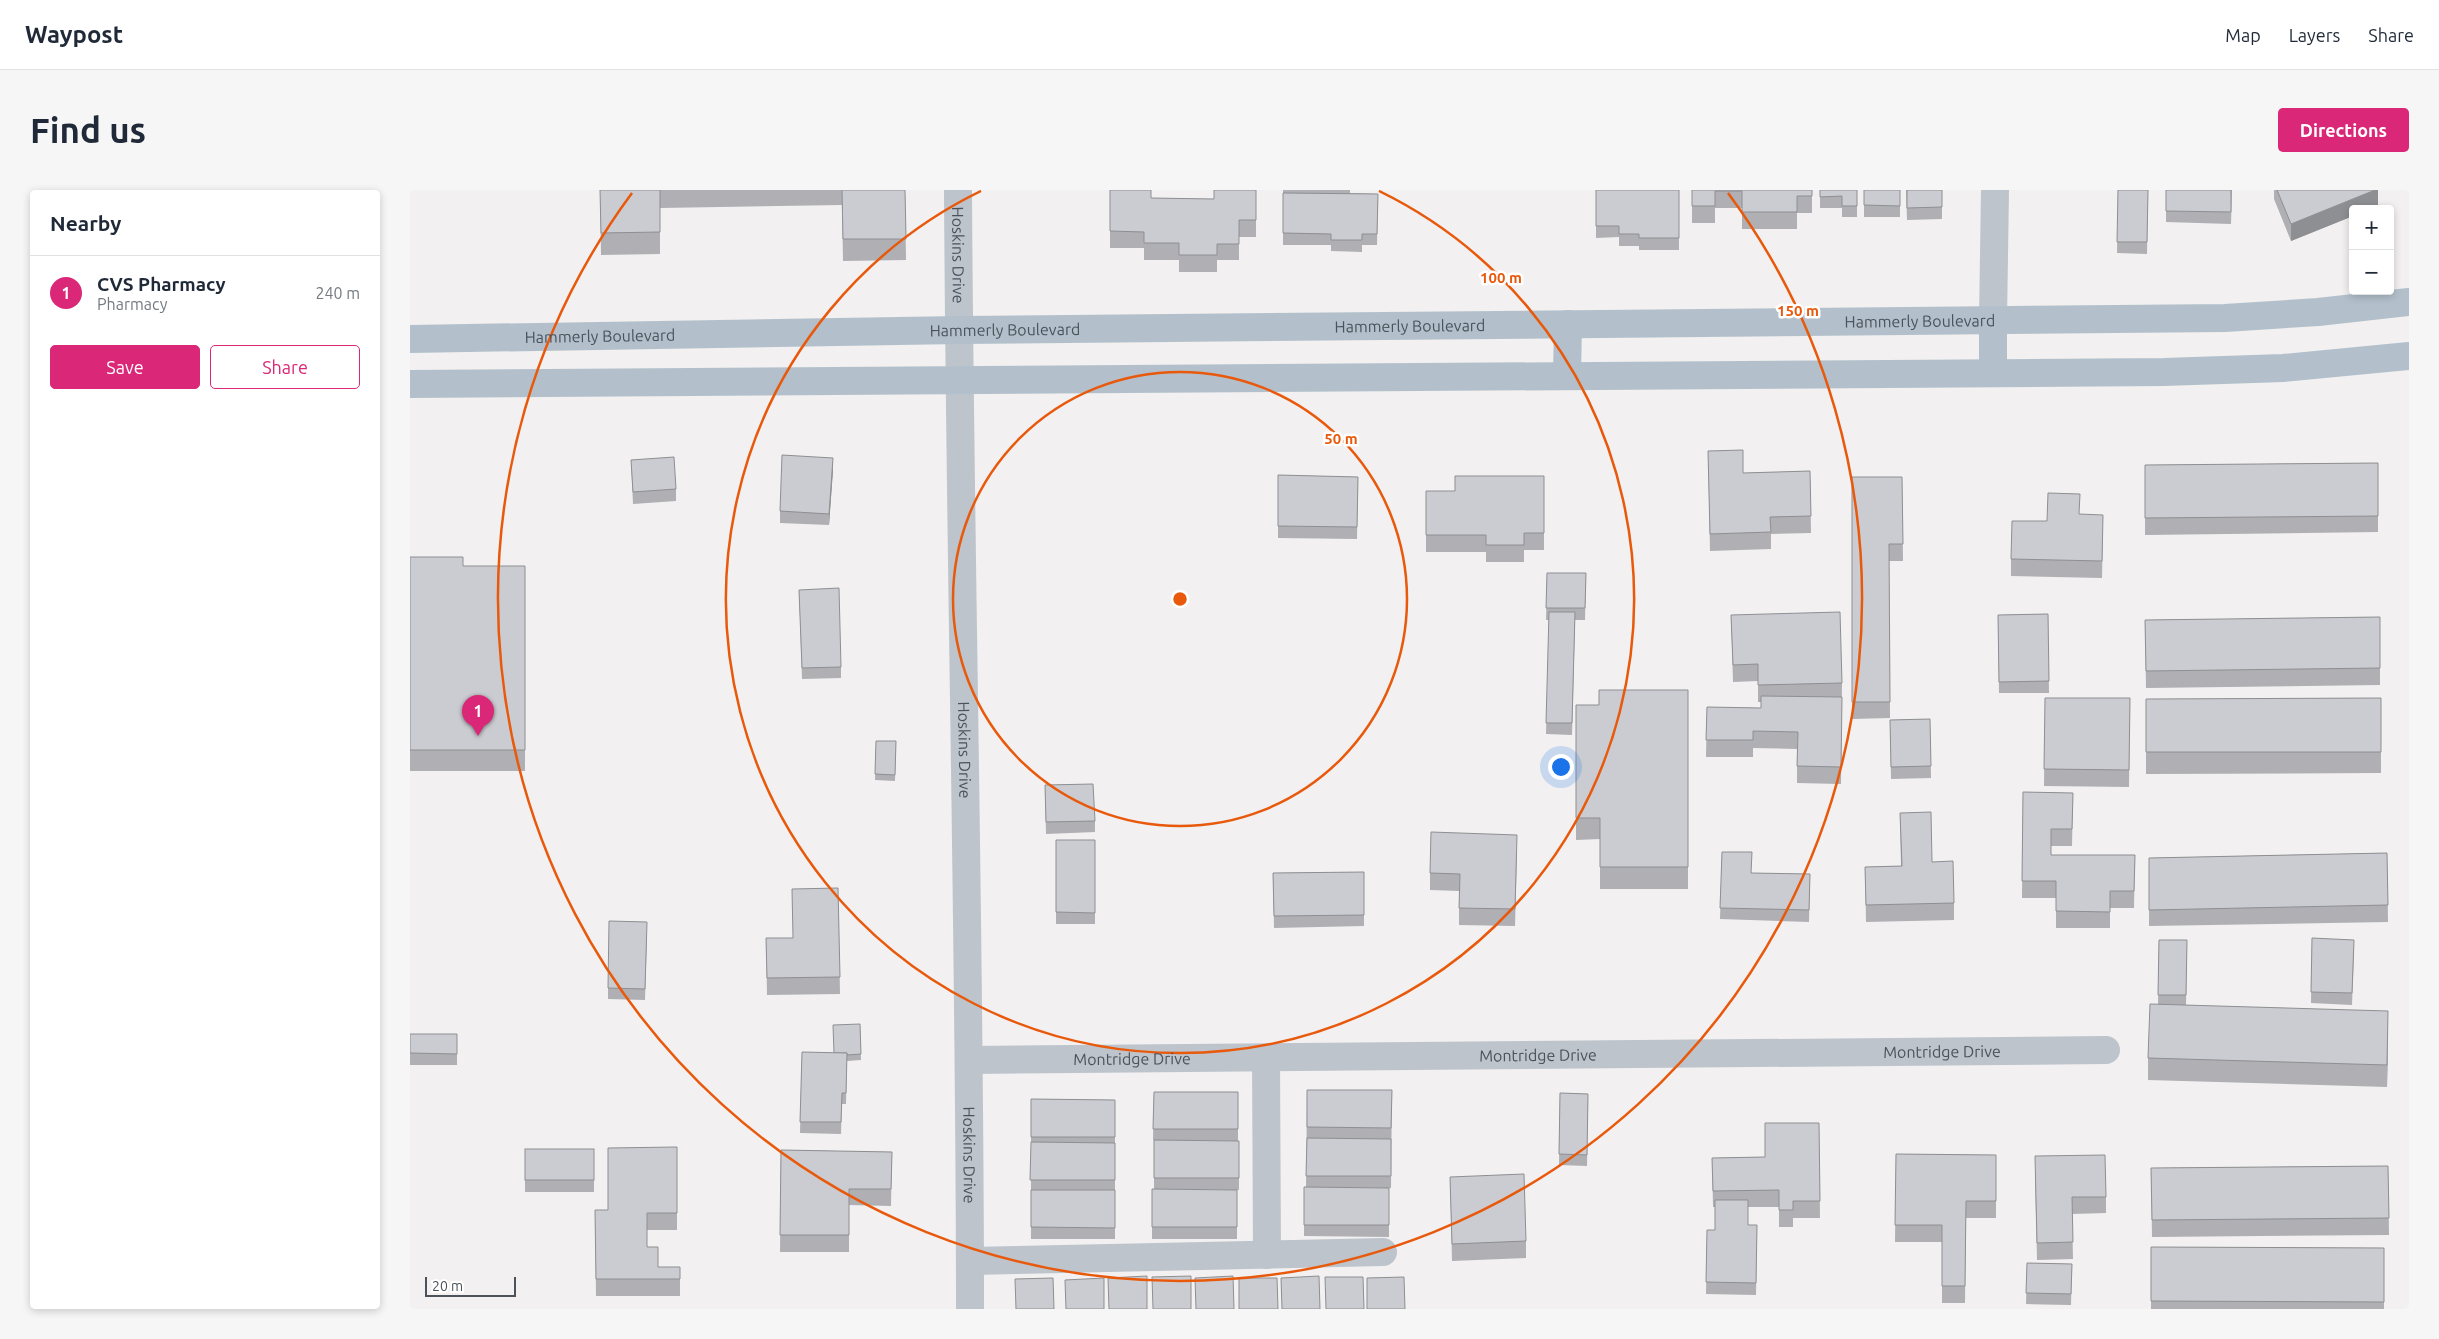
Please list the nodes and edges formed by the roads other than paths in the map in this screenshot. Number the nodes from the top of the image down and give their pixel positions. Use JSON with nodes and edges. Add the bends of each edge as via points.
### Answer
{"nodes":[{"id":1,"x":958,"y":190,"type":"edge"},
{"id":2,"x":1996,"y":190,"type":"edge"},
{"id":3,"x":2409,"y":302,"type":"edge"},
{"id":4,"x":1993,"y":320,"type":"junction"},
{"id":5,"x":1568,"y":324,"type":"junction"},
{"id":6,"x":959,"y":330,"type":"junction"},
{"id":7,"x":410,"y":339,"type":"edge"},
{"id":8,"x":2409,"y":356,"type":"edge"},
{"id":9,"x":1993,"y":372,"type":"junction"},
{"id":10,"x":1567,"y":376,"type":"junction"},
{"id":11,"x":959,"y":381,"type":"junction"},
{"id":12,"x":410,"y":384,"type":"edge"},
{"id":13,"x":2106,"y":1050,"type":"dead end"},
{"id":14,"x":1266,"y":1058,"type":"junction"},
{"id":15,"x":970,"y":1060,"type":"junction"},
{"id":16,"x":1383,"y":1252,"type":"dead end"},
{"id":17,"x":1267,"y":1255,"type":"junction"},
{"id":18,"x":970,"y":1261,"type":"junction"},
{"id":19,"x":970,"y":1309,"type":"edge"}],
"edges":[{"from":1,"to":6,"type":"street","name":"Hoskins Drive"},
{"from":2,"to":4,"type":"street"},
{"from":3,"to":4,"type":"main road","name":"Hammerly Boulevard","via":[[2225,318]]},
{"from":4,"to":5,"type":"main road","name":"Hammerly Boulevard"},
{"from":4,"to":9,"type":"main road"},
{"from":5,"to":6,"type":"main road","name":"Hammerly Boulevard"},
{"from":5,"to":10,"type":"main road"},
{"from":6,"to":7,"type":"main road","name":"Hammerly Boulevard"},
{"from":6,"to":11,"type":"street","name":"Hoskins Drive"},
{"from":8,"to":9,"type":"main road","via":[[2283,368]]},
{"from":9,"to":10,"type":"main road"},
{"from":10,"to":11,"type":"main road"},
{"from":11,"to":12,"type":"main road"},
{"from":11,"to":15,"type":"street","name":"Hoskins Drive"},
{"from":13,"to":14,"type":"street","name":"Montridge Drive"},
{"from":14,"to":15,"type":"street","name":"Montridge Drive"},
{"from":14,"to":17,"type":"street"},
{"from":15,"to":18,"type":"street","name":"Hoskins Drive"},
{"from":16,"to":17,"type":"street"},
{"from":17,"to":18,"type":"street"},
{"from":18,"to":19,"type":"street","name":"Hoskins Drive"}]}
